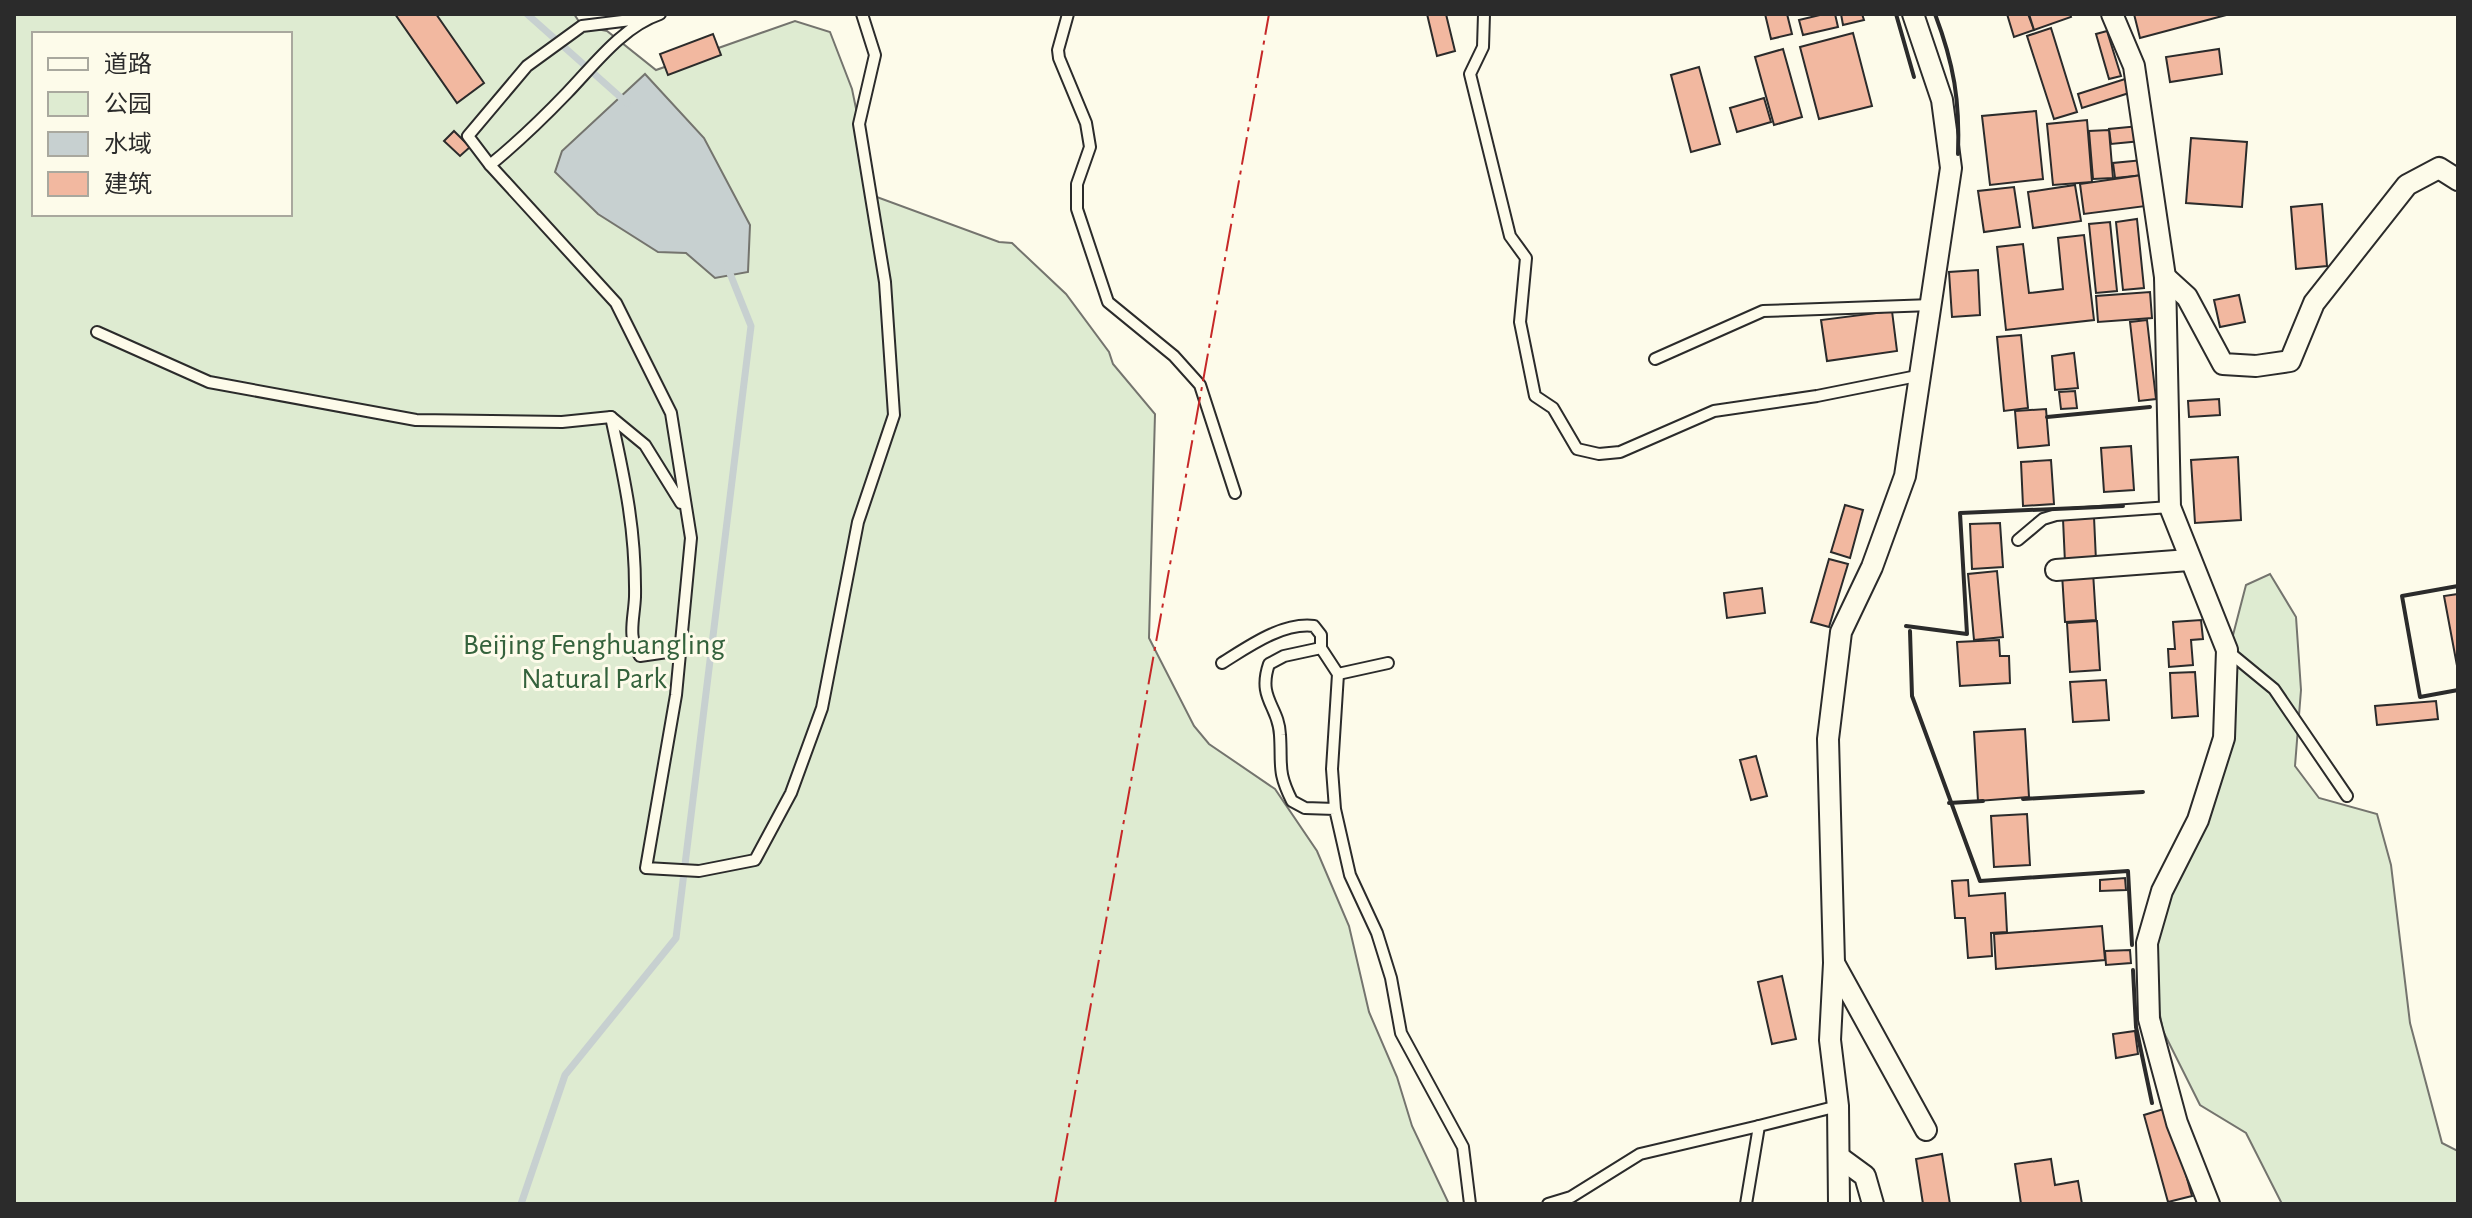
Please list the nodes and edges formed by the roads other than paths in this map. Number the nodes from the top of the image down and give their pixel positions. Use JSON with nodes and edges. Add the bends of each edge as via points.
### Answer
{"nodes":[{"id":1,"x":660,"y":14,"type":"edge"},
{"id":2,"x":862,"y":14,"type":"edge"},
{"id":3,"x":1068,"y":14,"type":"edge"},
{"id":4,"x":1484,"y":14,"type":"edge"},
{"id":5,"x":1913,"y":14,"type":"edge"},
{"id":6,"x":2112,"y":14,"type":"edge"},
{"id":7,"x":647,"y":18,"type":"junction"},
{"id":8,"x":490,"y":165,"type":"junction"},
{"id":9,"x":2458,"y":180,"type":"edge"},
{"id":10,"x":2165,"y":277,"type":"junction"},
{"id":11,"x":1932,"y":305,"type":"junction"},
{"id":12,"x":97,"y":332,"type":"dead end"},
{"id":13,"x":1655,"y":359,"type":"dead end"},
{"id":14,"x":1917,"y":376,"type":"junction"},
{"id":15,"x":611,"y":417,"type":"junction"},
{"id":16,"x":1235,"y":493,"type":"dead end"},
{"id":17,"x":2170,"y":507,"type":"junction"},
{"id":18,"x":687,"y":515,"type":"junction"},
{"id":19,"x":2018,"y":540,"type":"dead end"},
{"id":20,"x":2189,"y":560,"type":"junction"},
{"id":21,"x":2056,"y":570,"type":"dead end"},
{"id":22,"x":1321,"y":648,"type":"junction"},
{"id":23,"x":681,"y":650,"type":"junction"},
{"id":24,"x":2227,"y":650,"type":"junction"},
{"id":25,"x":1222,"y":663,"type":"dead end"},
{"id":26,"x":1388,"y":663,"type":"dead end"},
{"id":27,"x":1338,"y":674,"type":"junction"},
{"id":28,"x":2347,"y":796,"type":"dead end"},
{"id":29,"x":1335,"y":809,"type":"junction"},
{"id":30,"x":1834,"y":963,"type":"junction"},
{"id":31,"x":1838,"y":1106,"type":"junction"},
{"id":32,"x":1759,"y":1126,"type":"junction"},
{"id":33,"x":1926,"y":1130,"type":"dead end"},
{"id":34,"x":1839,"y":1157,"type":"junction"},
{"id":35,"x":1470,"y":1204,"type":"edge"},
{"id":36,"x":1548,"y":1204,"type":"edge"},
{"id":37,"x":1746,"y":1204,"type":"edge"},
{"id":38,"x":1839,"y":1204,"type":"edge"},
{"id":39,"x":1873,"y":1204,"type":"edge"},
{"id":40,"x":2209,"y":1204,"type":"edge"}],
"edges":[{"from":1,"to":7,"type":"lane"},
{"from":2,"to":23,"type":"lane","via":[[875,55],[859,124],[885,282],[894,415],[858,522],[822,708],[791,793],[755,860],[699,871],[646,868]]},
{"from":3,"to":16,"type":"lane","via":[[1059,58],[1086,123],[1090,147],[1077,184],[1077,209],[1108,302],[1174,356],[1200,385]]},
{"from":4,"to":14,"type":"lane","via":[[1483,47],[1470,74],[1510,236],[1526,258],[1521,342],[1535,396],[1553,408],[1577,449],[1620,452],[1714,411]]},
{"from":5,"to":11,"type":"street","via":[[1942,100],[1951,168]]},
{"from":6,"to":10,"type":"street","via":[[2134,66]]},
{"from":7,"to":8,"type":"lane"},
{"from":7,"to":8,"type":"lane","via":[[582,26],[527,66],[468,136]]},
{"from":8,"to":18,"type":"lane","via":[[616,303],[671,413]]},
{"from":9,"to":10,"type":"street","via":[[2439,168],[2407,185],[2314,303],[2290,361],[2223,364],[2187,297]]},
{"from":10,"to":17,"type":"street"},
{"from":11,"to":13,"type":"lane","via":[[1763,311]]},
{"from":11,"to":14,"type":"street"},
{"from":12,"to":15,"type":"lane","via":[[209,382],[416,420],[562,422]]},
{"from":14,"to":30,"type":"street","via":[[1905,476],[1872,567],[1841,632],[1828,739]]},
{"from":15,"to":18,"type":"lane","via":[[645,445]]},
{"from":15,"to":23,"type":"lane","via":[[633,515],[630,642],[640,656]]},
{"from":17,"to":19,"type":"lane","via":[[2056,515]]},
{"from":17,"to":20,"type":"street"},
{"from":18,"to":23,"type":"lane","via":[[691,538]]},
{"from":20,"to":21,"type":"street"},
{"from":20,"to":24,"type":"street"},
{"from":22,"to":25,"type":"lane","via":[[1321,635],[1304,624]]},
{"from":22,"to":27,"type":"lane"},
{"from":22,"to":29,"type":"lane","via":[[1269,664],[1263,680],[1280,733],[1278,763],[1292,801],[1305,808]]},
{"from":24,"to":28,"type":"lane","via":[[2274,689]]},
{"from":24,"to":40,"type":"street","via":[[2224,738],[2198,820],[2162,891],[2147,943],[2149,1019],[2177,1123]]},
{"from":26,"to":27,"type":"lane"},
{"from":27,"to":29,"type":"lane"},
{"from":29,"to":35,"type":"lane","via":[[1350,875],[1391,978],[1401,1033],[1463,1147]]},
{"from":30,"to":31,"type":"street","via":[[1830,1040]]},
{"from":30,"to":33,"type":"street"},
{"from":31,"to":32,"type":"lane"},
{"from":31,"to":34,"type":"street"},
{"from":32,"to":36,"type":"lane","via":[[1640,1154],[1571,1197]]},
{"from":32,"to":37,"type":"lane"},
{"from":34,"to":38,"type":"street"},
{"from":34,"to":39,"type":"street","via":[[1865,1176]]}]}
